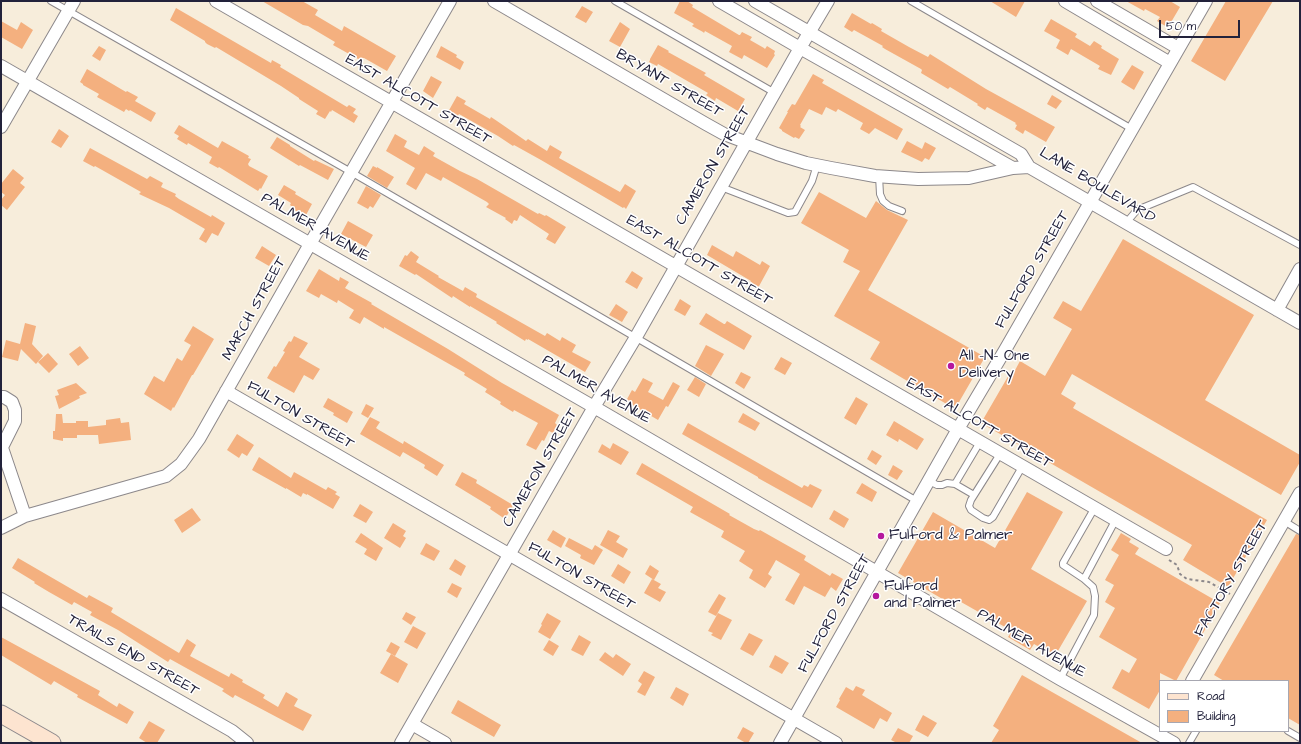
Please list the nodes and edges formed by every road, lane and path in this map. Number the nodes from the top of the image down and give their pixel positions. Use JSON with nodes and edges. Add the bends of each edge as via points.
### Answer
{"nodes":[{"id":1,"x":51,"y":1,"type":"edge"},
{"id":2,"x":216,"y":1,"type":"edge"},
{"id":3,"x":450,"y":1,"type":"edge"},
{"id":4,"x":494,"y":1,"type":"edge"},
{"id":5,"x":615,"y":1,"type":"edge"},
{"id":6,"x":719,"y":1,"type":"edge"},
{"id":7,"x":755,"y":1,"type":"edge"},
{"id":8,"x":828,"y":1,"type":"edge"},
{"id":9,"x":911,"y":1,"type":"edge"},
{"id":10,"x":1065,"y":1,"type":"edge"},
{"id":11,"x":1097,"y":1,"type":"edge"},
{"id":12,"x":1206,"y":1,"type":"edge"},
{"id":13,"x":71,"y":6,"type":"edge"},
{"id":14,"x":810,"y":33,"type":"junction"},
{"id":15,"x":800,"y":48,"type":"junction"},
{"id":16,"x":1178,"y":48,"type":"junction"},
{"id":17,"x":1170,"y":63,"type":"junction"},
{"id":18,"x":1,"y":66,"type":"edge"},
{"id":19,"x":27,"y":81,"type":"junction"},
{"id":20,"x":775,"y":93,"type":"junction"},
{"id":21,"x":391,"y":103,"type":"junction"},
{"id":22,"x":1,"y":127,"type":"edge"},
{"id":23,"x":1132,"y":130,"type":"junction"},
{"id":24,"x":746,"y":142,"type":"junction"},
{"id":25,"x":817,"y":165,"type":"junction"},
{"id":26,"x":1029,"y":167,"type":"junction"},
{"id":27,"x":1013,"y":168,"type":"junction"},
{"id":28,"x":351,"y":172,"type":"junction"},
{"id":29,"x":879,"y":176,"type":"junction"},
{"id":30,"x":720,"y":187,"type":"junction"},
{"id":31,"x":1090,"y":203,"type":"junction"},
{"id":32,"x":902,"y":211,"type":"dead end"},
{"id":33,"x":1126,"y":223,"type":"junction"},
{"id":34,"x":310,"y":244,"type":"junction"},
{"id":35,"x":1300,"y":245,"type":"edge"},
{"id":36,"x":676,"y":266,"type":"junction"},
{"id":37,"x":1300,"y":270,"type":"edge"},
{"id":38,"x":1277,"y":310,"type":"junction"},
{"id":39,"x":1300,"y":323,"type":"edge"},
{"id":40,"x":636,"y":337,"type":"junction"},
{"id":41,"x":226,"y":391,"type":"junction"},
{"id":42,"x":1,"y":397,"type":"edge"},
{"id":43,"x":594,"y":408,"type":"junction"},
{"id":44,"x":958,"y":429,"type":"junction"},
{"id":45,"x":980,"y":442,"type":"junction"},
{"id":46,"x":2,"y":446,"type":"edge"},
{"id":47,"x":1000,"y":454,"type":"junction"},
{"id":48,"x":1022,"y":468,"type":"junction"},
{"id":49,"x":929,"y":481,"type":"junction"},
{"id":50,"x":955,"y":484,"type":"junction"},
{"id":51,"x":1300,"y":493,"type":"edge"},
{"id":52,"x":974,"y":495,"type":"junction"},
{"id":53,"x":917,"y":501,"type":"junction"},
{"id":54,"x":1094,"y":509,"type":"junction"},
{"id":55,"x":25,"y":516,"type":"junction"},
{"id":56,"x":1115,"y":521,"type":"junction"},
{"id":57,"x":1284,"y":521,"type":"junction"},
{"id":58,"x":1,"y":528,"type":"edge"},
{"id":59,"x":1300,"y":531,"type":"edge"},
{"id":60,"x":1166,"y":554,"type":"joint"},
{"id":61,"x":510,"y":555,"type":"junction"},
{"id":62,"x":876,"y":572,"type":"junction"},
{"id":63,"x":1084,"y":579,"type":"junction"},
{"id":64,"x":1231,"y":595,"type":"dead end"},
{"id":65,"x":1,"y":600,"type":"edge"},
{"id":66,"x":1060,"y":679,"type":"junction"},
{"id":67,"x":1193,"y":680,"type":"edge"},
{"id":68,"x":1,"y":714,"type":"edge"},
{"id":69,"x":794,"y":719,"type":"junction"},
{"id":70,"x":412,"y":724,"type":"junction"},
{"id":71,"x":1195,"y":732,"type":"edge"},
{"id":72,"x":1289,"y":732,"type":"edge"},
{"id":73,"x":1160,"y":736,"type":"edge"},
{"id":74,"x":1300,"y":738,"type":"edge"},
{"id":75,"x":49,"y":742,"type":"edge"},
{"id":76,"x":247,"y":743,"type":"edge"},
{"id":77,"x":401,"y":743,"type":"edge"},
{"id":78,"x":445,"y":743,"type":"edge"},
{"id":79,"x":780,"y":743,"type":"edge"},
{"id":80,"x":836,"y":743,"type":"edge"},
{"id":81,"x":1174,"y":743,"type":"edge"},
{"id":82,"x":1189,"y":743,"type":"edge"}],
"edges":[{"from":1,"to":13,"type":"lane"},
{"from":2,"to":21,"type":"street","name":"EAST ALCOTT STREET"},
{"from":3,"to":21,"type":"street","name":"MARCH STREET"},
{"from":4,"to":24,"type":"street","name":"BRYANT STREET","via":[[706,124]]},
{"from":5,"to":20,"type":"lane"},
{"from":6,"to":15,"type":"street"},
{"from":7,"to":14,"type":"street","name":"LANE BOULEVARD"},
{"from":8,"to":14,"type":"street","name":"CAMERON STREET"},
{"from":9,"to":23,"type":"lane"},
{"from":10,"to":17,"type":"street"},
{"from":11,"to":16,"type":"street"},
{"from":12,"to":16,"type":"street","name":"FULFORD STREET"},
{"from":13,"to":19,"type":"street"},
{"from":13,"to":28,"type":"lane"},
{"from":14,"to":15,"type":"street","name":"CAMERON STREET"},
{"from":14,"to":26,"type":"street","name":"LANE BOULEVARD","via":[[1021,154]]},
{"from":15,"to":20,"type":"street","name":"CAMERON STREET"},
{"from":15,"to":27,"type":"street"},
{"from":16,"to":17,"type":"street","name":"FULFORD STREET"},
{"from":17,"to":23,"type":"street","name":"FULFORD STREET"},
{"from":18,"to":19,"type":"street","name":"PALMER AVENUE"},
{"from":19,"to":22,"type":"street"},
{"from":19,"to":34,"type":"street","name":"PALMER AVENUE"},
{"from":20,"to":24,"type":"street","name":"CAMERON STREET"},
{"from":21,"to":28,"type":"street","name":"MARCH STREET"},
{"from":21,"to":36,"type":"street","name":"EAST ALCOTT STREET"},
{"from":23,"to":31,"type":"street","name":"FULFORD STREET"},
{"from":24,"to":25,"type":"street","name":"BRYANT STREET"},
{"from":24,"to":30,"type":"street","name":"CAMERON STREET"},
{"from":25,"to":29,"type":"street","name":"BRYANT STREET"},
{"from":25,"to":30,"type":"lane","via":[[812,182],[796,212],[788,213]]},
{"from":26,"to":27,"type":"street","name":"BRYANT STREET"},
{"from":26,"to":31,"type":"street","name":"LANE BOULEVARD"},
{"from":27,"to":29,"type":"street","name":"BRYANT STREET","via":[[969,178],[918,179]]},
{"from":28,"to":34,"type":"street","name":"MARCH STREET"},
{"from":28,"to":40,"type":"lane"},
{"from":29,"to":32,"type":"lane","via":[[883,201]]},
{"from":30,"to":36,"type":"street","name":"CAMERON STREET"},
{"from":31,"to":33,"type":"street","name":"LANE BOULEVARD"},
{"from":31,"to":44,"type":"street","name":"FULFORD STREET"},
{"from":33,"to":35,"type":"lane","via":[[1137,210],[1193,187]]},
{"from":33,"to":38,"type":"street","name":"LANE BOULEVARD"},
{"from":34,"to":41,"type":"street","name":"MARCH STREET"},
{"from":34,"to":43,"type":"street","name":"PALMER AVENUE"},
{"from":36,"to":40,"type":"street","name":"CAMERON STREET"},
{"from":36,"to":44,"type":"street","name":"EAST ALCOTT STREET"},
{"from":37,"to":38,"type":"street"},
{"from":38,"to":39,"type":"street","name":"LANE BOULEVARD"},
{"from":40,"to":43,"type":"street","name":"CAMERON STREET"},
{"from":40,"to":53,"type":"lane"},
{"from":41,"to":55,"type":"street","name":"MARCH STREET","via":[[199,439],[181,464],[166,476]]},
{"from":41,"to":61,"type":"street","name":"FULTON STREET"},
{"from":42,"to":46,"type":"street","via":[[12,402],[16,421]]},
{"from":43,"to":61,"type":"street","name":"CAMERON STREET"},
{"from":43,"to":62,"type":"street","name":"PALMER AVENUE"},
{"from":44,"to":45,"type":"street","name":"EAST ALCOTT STREET"},
{"from":44,"to":49,"type":"street","name":"FULFORD STREET"},
{"from":45,"to":47,"type":"street","name":"EAST ALCOTT STREET"},
{"from":45,"to":50,"type":"lane"},
{"from":46,"to":55,"type":"street"},
{"from":47,"to":48,"type":"street","name":"EAST ALCOTT STREET"},
{"from":47,"to":52,"type":"lane"},
{"from":48,"to":52,"type":"lane","via":[[989,520],[971,510],[969,506]]},
{"from":48,"to":54,"type":"street","name":"EAST ALCOTT STREET"},
{"from":49,"to":50,"type":"lane","via":[[937,485]]},
{"from":49,"to":53,"type":"street","name":"FULFORD STREET"},
{"from":50,"to":52,"type":"lane"},
{"from":51,"to":57,"type":"street","name":"FACTORY STREET"},
{"from":53,"to":62,"type":"street","name":"FULFORD STREET"},
{"from":54,"to":56,"type":"street","name":"EAST ALCOTT STREET"},
{"from":54,"to":63,"type":"lane","via":[[1063,563]]},
{"from":55,"to":58,"type":"street","name":"MARCH STREET"},
{"from":56,"to":60,"type":"street","name":"EAST ALCOTT STREET"},
{"from":56,"to":63,"type":"lane"},
{"from":57,"to":59,"type":"lane"},
{"from":57,"to":67,"type":"street","name":"FACTORY STREET"},
{"from":60,"to":64,"type":"path","via":[[1180,574],[1187,579],[1209,582]]},
{"from":61,"to":69,"type":"street","name":"FULTON STREET"},
{"from":61,"to":70,"type":"street","name":"CAMERON STREET"},
{"from":62,"to":66,"type":"street","name":"PALMER AVENUE"},
{"from":62,"to":69,"type":"street","name":"FULFORD STREET"},
{"from":63,"to":66,"type":"lane","via":[[1093,587],[1094,615]]},
{"from":65,"to":76,"type":"street","name":"TRAILS END STREET","via":[[232,731]]},
{"from":66,"to":73,"type":"street","name":"PALMER AVENUE"},
{"from":68,"to":75,"type":"street"},
{"from":69,"to":79,"type":"street","name":"FULFORD STREET"},
{"from":69,"to":80,"type":"street","name":"FULTON STREET"},
{"from":70,"to":77,"type":"street","name":"CAMERON STREET"},
{"from":70,"to":78,"type":"street"},
{"from":71,"to":82,"type":"lane"},
{"from":72,"to":74,"type":"lane"},
{"from":73,"to":81,"type":"street","name":"PALMER AVENUE"}]}
